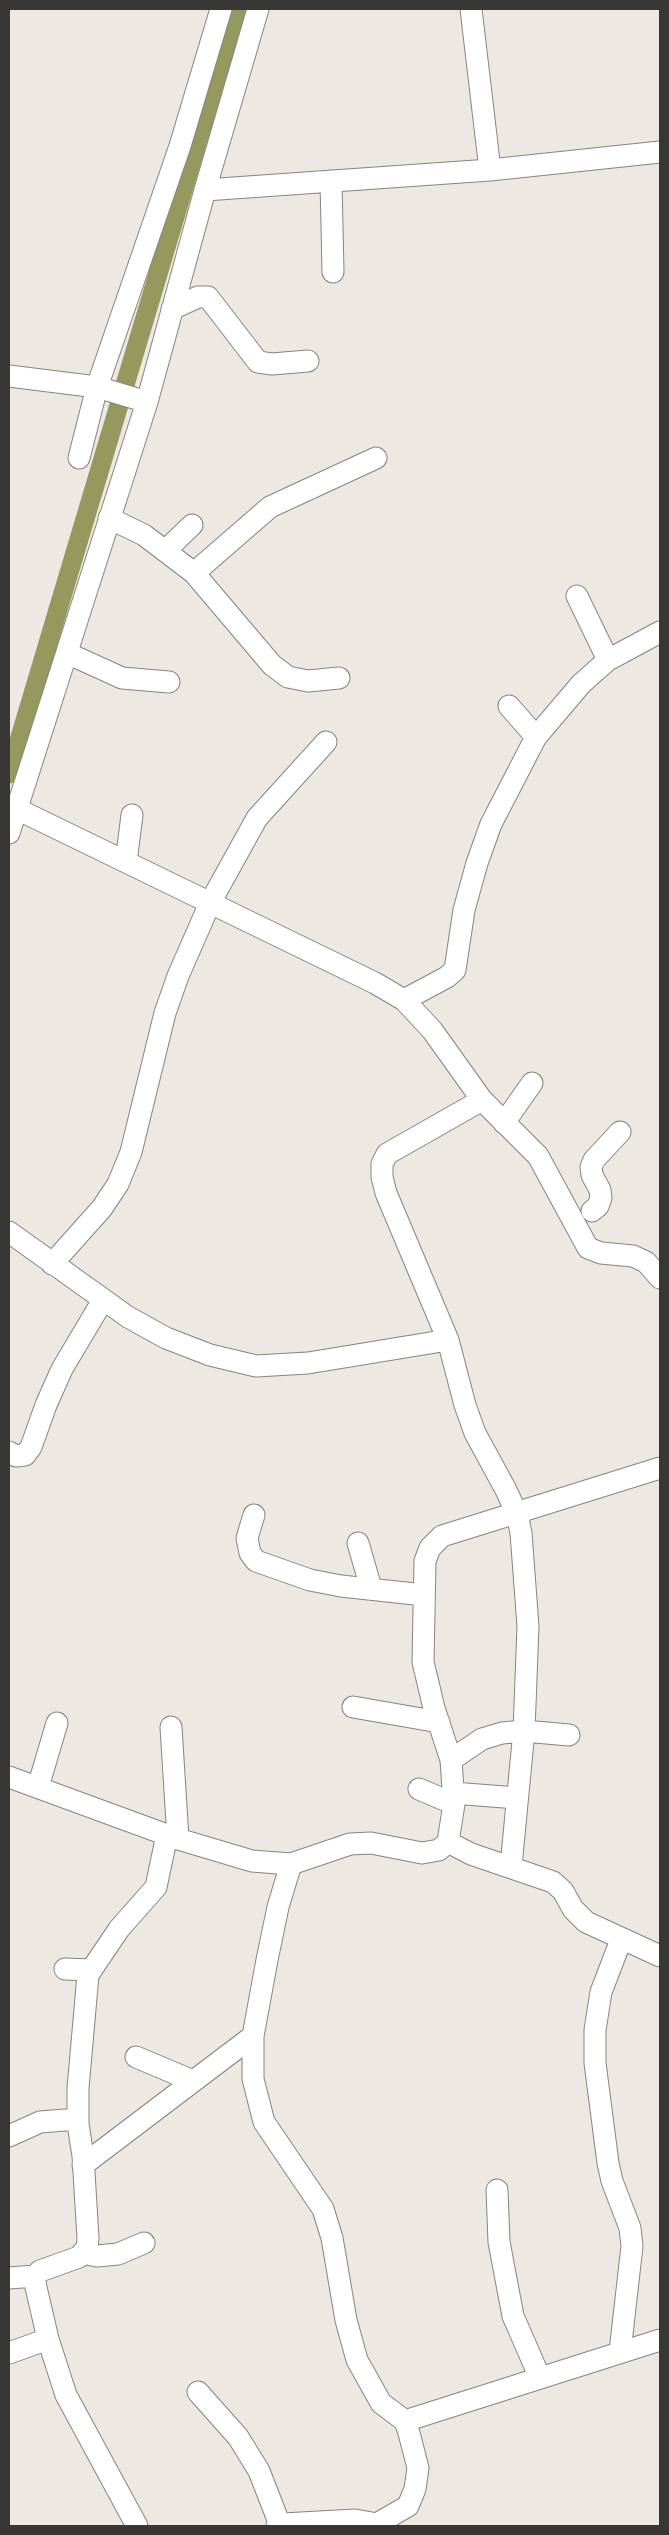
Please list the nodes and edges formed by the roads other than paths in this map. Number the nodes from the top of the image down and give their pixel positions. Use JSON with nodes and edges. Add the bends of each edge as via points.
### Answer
{"nodes":[{"id":1,"x":221,"y":9,"type":"edge"},
{"id":2,"x":258,"y":9,"type":"edge"},
{"id":3,"x":471,"y":9,"type":"edge"},
{"id":4,"x":660,"y":152,"type":"edge"},
{"id":5,"x":490,"y":170,"type":"junction"},
{"id":6,"x":331,"y":181,"type":"junction"},
{"id":7,"x":206,"y":190,"type":"junction"},
{"id":8,"x":333,"y":272,"type":"dead end"},
{"id":9,"x":172,"y":309,"type":"junction"},
{"id":10,"x":308,"y":361,"type":"dead end"},
{"id":11,"x":9,"y":376,"type":"edge"},
{"id":12,"x":103,"y":389,"type":"junction"},
{"id":13,"x":142,"y":400,"type":"junction"},
{"id":14,"x":79,"y":458,"type":"dead end"},
{"id":15,"x":376,"y":458,"type":"dead end"},
{"id":16,"x":110,"y":518,"type":"junction"},
{"id":17,"x":192,"y":524,"type":"dead end"},
{"id":18,"x":166,"y":550,"type":"junction"},
{"id":19,"x":194,"y":572,"type":"junction"},
{"id":20,"x":577,"y":596,"type":"dead end"},
{"id":21,"x":660,"y":632,"type":"edge"},
{"id":22,"x":67,"y":653,"type":"junction"},
{"id":23,"x":608,"y":660,"type":"junction"},
{"id":24,"x":339,"y":678,"type":"dead end"},
{"id":25,"x":169,"y":682,"type":"dead end"},
{"id":26,"x":509,"y":706,"type":"dead end"},
{"id":27,"x":536,"y":737,"type":"junction"},
{"id":28,"x":326,"y":742,"type":"dead end"},
{"id":29,"x":17,"y":809,"type":"junction"},
{"id":30,"x":132,"y":815,"type":"dead end"},
{"id":31,"x":9,"y":833,"type":"edge"},
{"id":32,"x":126,"y":862,"type":"junction"},
{"id":33,"x":210,"y":903,"type":"junction"},
{"id":34,"x":404,"y":1000,"type":"junction"},
{"id":35,"x":532,"y":1083,"type":"dead end"},
{"id":36,"x":482,"y":1100,"type":"junction"},
{"id":37,"x":504,"y":1124,"type":"junction"},
{"id":38,"x":620,"y":1132,"type":"dead end"},
{"id":39,"x":583,"y":1218,"type":"junction"},
{"id":40,"x":9,"y":1232,"type":"edge"},
{"id":41,"x":52,"y":1264,"type":"junction"},
{"id":42,"x":660,"y":1278,"type":"edge"},
{"id":43,"x":103,"y":1300,"type":"junction"},
{"id":44,"x":448,"y":1340,"type":"junction"},
{"id":45,"x":9,"y":1452,"type":"edge"},
{"id":46,"x":660,"y":1468,"type":"edge"},
{"id":47,"x":517,"y":1514,"type":"junction"},
{"id":48,"x":254,"y":1515,"type":"dead end"},
{"id":49,"x":358,"y":1543,"type":"dead end"},
{"id":50,"x":371,"y":1588,"type":"junction"},
{"id":51,"x":424,"y":1595,"type":"junction"},
{"id":52,"x":353,"y":1707,"type":"dead end"},
{"id":53,"x":439,"y":1722,"type":"junction"},
{"id":54,"x":57,"y":1723,"type":"dead end"},
{"id":55,"x":171,"y":1727,"type":"dead end"},
{"id":56,"x":524,"y":1731,"type":"junction"},
{"id":57,"x":569,"y":1735,"type":"dead end"},
{"id":58,"x":451,"y":1760,"type":"junction"},
{"id":59,"x":9,"y":1776,"type":"edge"},
{"id":60,"x":38,"y":1787,"type":"junction"},
{"id":61,"x":420,"y":1789,"type":"dead end"},
{"id":62,"x":517,"y":1798,"type":"junction"},
{"id":63,"x":454,"y":1799,"type":"junction"},
{"id":64,"x":173,"y":1837,"type":"junction"},
{"id":65,"x":448,"y":1842,"type":"junction"},
{"id":66,"x":291,"y":1864,"type":"junction"},
{"id":67,"x":511,"y":1866,"type":"junction"},
{"id":68,"x":621,"y":1940,"type":"junction"},
{"id":69,"x":660,"y":1956,"type":"edge"},
{"id":70,"x":65,"y":1969,"type":"dead end"},
{"id":71,"x":91,"y":1970,"type":"junction"},
{"id":72,"x":254,"y":2036,"type":"junction"},
{"id":73,"x":136,"y":2057,"type":"dead end"},
{"id":74,"x":193,"y":2082,"type":"junction"},
{"id":75,"x":78,"y":2119,"type":"junction"},
{"id":76,"x":9,"y":2136,"type":"edge"},
{"id":77,"x":83,"y":2165,"type":"junction"},
{"id":78,"x":497,"y":2190,"type":"dead end"},
{"id":79,"x":144,"y":2243,"type":"dead end"},
{"id":80,"x":83,"y":2253,"type":"junction"},
{"id":81,"x":35,"y":2276,"type":"junction"},
{"id":82,"x":9,"y":2278,"type":"edge"},
{"id":83,"x":48,"y":2338,"type":"junction"},
{"id":84,"x":660,"y":2340,"type":"edge"},
{"id":85,"x":620,"y":2352,"type":"junction"},
{"id":86,"x":9,"y":2353,"type":"edge"},
{"id":87,"x":540,"y":2378,"type":"junction"},
{"id":88,"x":198,"y":2392,"type":"dead end"},
{"id":89,"x":405,"y":2421,"type":"junction"},
{"id":90,"x":375,"y":2525,"type":"edge"},
{"id":91,"x":137,"y":2526,"type":"edge"},
{"id":92,"x":278,"y":2526,"type":"edge"}],
"edges":[{"from":1,"to":12,"type":"street"},
{"from":2,"to":7,"type":"street"},
{"from":3,"to":5,"type":"street"},
{"from":4,"to":5,"type":"street"},
{"from":5,"to":6,"type":"street"},
{"from":6,"to":7,"type":"street"},
{"from":6,"to":8,"type":"street"},
{"from":7,"to":9,"type":"street"},
{"from":9,"to":10,"type":"street","via":[[198,297],[208,297],[258,362]]},
{"from":9,"to":13,"type":"street"},
{"from":11,"to":12,"type":"street"},
{"from":12,"to":13,"type":"street"},
{"from":12,"to":14,"type":"street"},
{"from":13,"to":16,"type":"street"},
{"from":15,"to":19,"type":"street","via":[[270,507]]},
{"from":16,"to":18,"type":"street"},
{"from":16,"to":22,"type":"street"},
{"from":17,"to":18,"type":"street"},
{"from":18,"to":19,"type":"street"},
{"from":19,"to":24,"type":"street","via":[[272,665],[288,677],[308,681]]},
{"from":20,"to":23,"type":"street"},
{"from":21,"to":23,"type":"street"},
{"from":22,"to":25,"type":"street","via":[[122,678]]},
{"from":22,"to":29,"type":"street"},
{"from":23,"to":27,"type":"street","via":[[581,684]]},
{"from":26,"to":27,"type":"street"},
{"from":27,"to":34,"type":"street","via":[[491,824],[477,863],[464,910],[455,970]]},
{"from":28,"to":33,"type":"street","via":[[257,818]]},
{"from":29,"to":31,"type":"street"},
{"from":29,"to":32,"type":"street"},
{"from":30,"to":32,"type":"street"},
{"from":32,"to":33,"type":"street"},
{"from":33,"to":34,"type":"street"},
{"from":33,"to":41,"type":"street","via":[[165,1013],[130,1152],[118,1184],[102,1208]]},
{"from":34,"to":36,"type":"street","via":[[432,1030]]},
{"from":35,"to":37,"type":"street"},
{"from":36,"to":37,"type":"street"},
{"from":36,"to":44,"type":"street","via":[[387,1154],[382,1164],[386,1193]]},
{"from":37,"to":39,"type":"street","via":[[538,1156]]},
{"from":38,"to":39,"type":"street","via":[[594,1160],[592,1175],[601,1198],[598,1206]]},
{"from":39,"to":42,"type":"street","via":[[588,1248],[601,1253],[633,1256],[646,1262]]},
{"from":40,"to":41,"type":"street"},
{"from":41,"to":43,"type":"street"},
{"from":43,"to":44,"type":"street","via":[[166,1338],[210,1355],[256,1366],[308,1362]]},
{"from":43,"to":45,"type":"street","via":[[62,1369],[32,1447],[25,1455],[16,1456]]},
{"from":44,"to":47,"type":"street","via":[[475,1433]]},
{"from":46,"to":47,"type":"street"},
{"from":47,"to":51,"type":"street","via":[[442,1536],[430,1548],[425,1561]]},
{"from":47,"to":56,"type":"street","via":[[528,1626]]},
{"from":48,"to":50,"type":"street","via":[[246,1538],[256,1561],[310,1580]]},
{"from":49,"to":50,"type":"street"},
{"from":50,"to":51,"type":"street"},
{"from":51,"to":53,"type":"street","via":[[423,1662]]},
{"from":52,"to":53,"type":"street"},
{"from":53,"to":58,"type":"street"},
{"from":54,"to":60,"type":"street"},
{"from":55,"to":64,"type":"street"},
{"from":56,"to":57,"type":"street"},
{"from":56,"to":58,"type":"street","via":[[482,1739]]},
{"from":56,"to":62,"type":"street"},
{"from":58,"to":63,"type":"street"},
{"from":59,"to":60,"type":"street"},
{"from":60,"to":64,"type":"street"},
{"from":61,"to":63,"type":"street"},
{"from":62,"to":63,"type":"street"},
{"from":62,"to":67,"type":"street"},
{"from":63,"to":65,"type":"street"},
{"from":64,"to":66,"type":"street","via":[[252,1861]]},
{"from":64,"to":71,"type":"street","via":[[156,1886],[119,1929]]},
{"from":65,"to":66,"type":"street","via":[[439,1850],[422,1853],[371,1843],[350,1844]]},
{"from":65,"to":67,"type":"street","via":[[471,1854]]},
{"from":66,"to":72,"type":"street","via":[[278,1907]]},
{"from":67,"to":68,"type":"street","via":[[554,1882],[586,1922]]},
{"from":68,"to":69,"type":"street"},
{"from":68,"to":85,"type":"street","via":[[601,1992],[595,2030],[595,2063],[608,2164],[630,2228],[632,2246]]},
{"from":70,"to":71,"type":"street"},
{"from":71,"to":75,"type":"street","via":[[88,1975]]},
{"from":72,"to":74,"type":"street"},
{"from":72,"to":89,"type":"street","via":[[254,2079],[264,2122],[323,2209],[357,2360],[381,2403]]},
{"from":73,"to":74,"type":"street"},
{"from":74,"to":77,"type":"street"},
{"from":75,"to":76,"type":"street","via":[[40,2122]]},
{"from":75,"to":77,"type":"street"},
{"from":77,"to":80,"type":"street","via":[[88,2238]]},
{"from":78,"to":87,"type":"street","via":[[499,2242],[513,2316]]},
{"from":79,"to":80,"type":"street","via":[[118,2254],[97,2256]]},
{"from":80,"to":81,"type":"street"},
{"from":81,"to":82,"type":"street"},
{"from":81,"to":83,"type":"street"},
{"from":83,"to":86,"type":"street"},
{"from":83,"to":91,"type":"street","via":[[66,2395]]},
{"from":84,"to":85,"type":"street"},
{"from":85,"to":87,"type":"street"},
{"from":87,"to":89,"type":"street"},
{"from":88,"to":92,"type":"street","via":[[244,2446],[259,2471]]},
{"from":89,"to":90,"type":"street","via":[[418,2468],[415,2489],[408,2506]]},
{"from":90,"to":92,"type":"street","via":[[355,2520]]}]}
